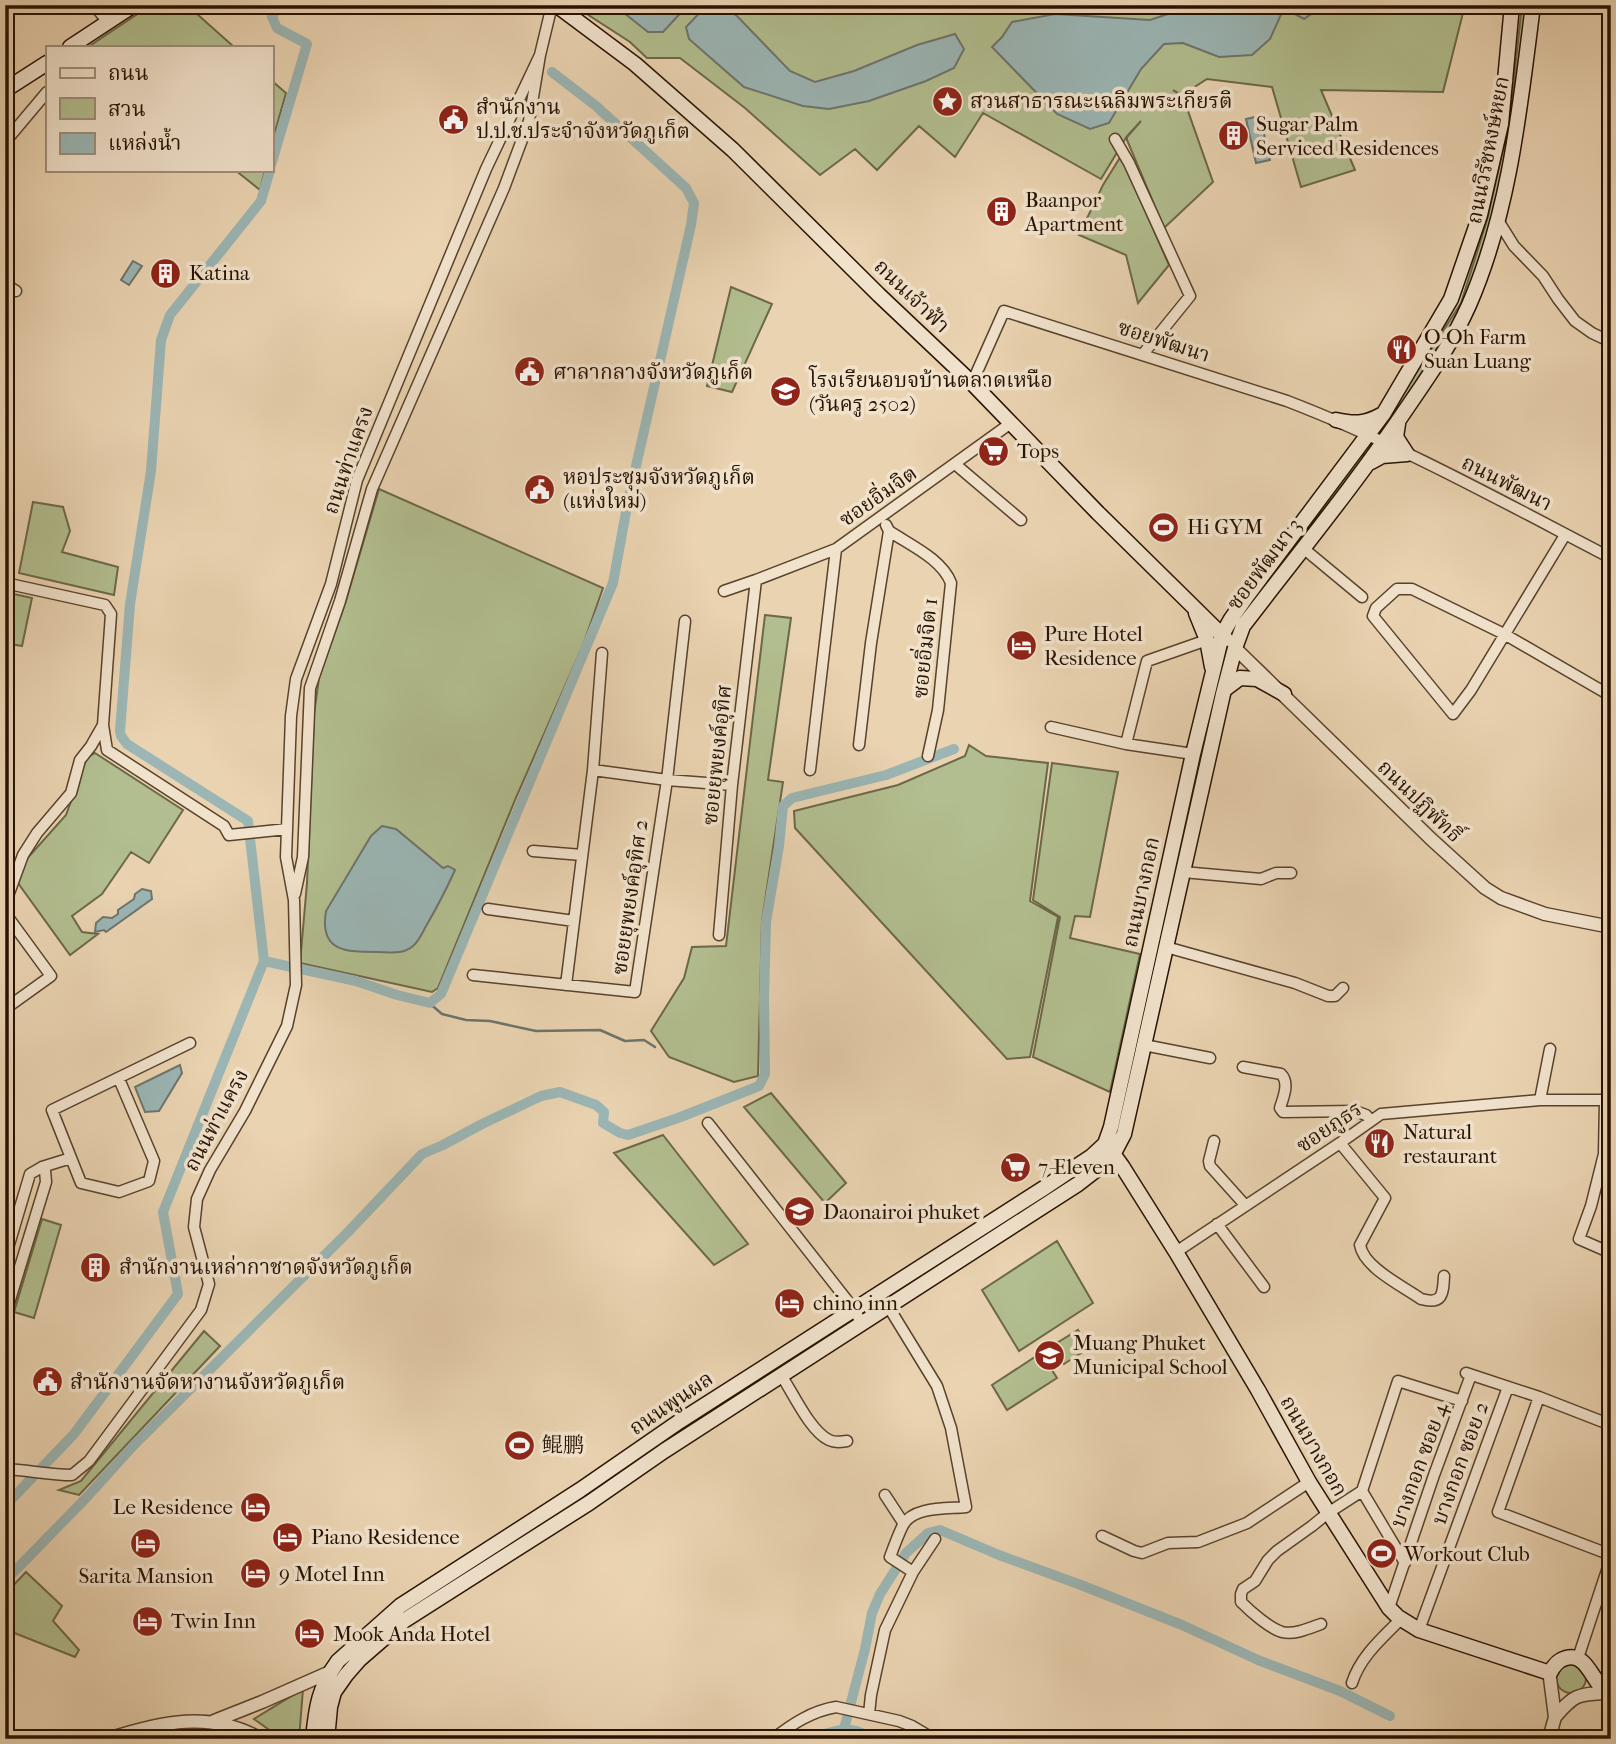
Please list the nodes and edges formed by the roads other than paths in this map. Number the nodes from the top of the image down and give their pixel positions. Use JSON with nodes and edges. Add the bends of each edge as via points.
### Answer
{"nodes":[{"id":1,"x":94,"y":5,"type":"edge"},
{"id":2,"x":134,"y":5,"type":"edge"},
{"id":3,"x":554,"y":5,"type":"edge"},
{"id":4,"x":1512,"y":5,"type":"edge"},
{"id":5,"x":1533,"y":5,"type":"edge"},
{"id":6,"x":108,"y":22,"type":"junction"},
{"id":7,"x":72,"y":46,"type":"edge"},
{"id":8,"x":540,"y":55,"type":"junction"},
{"id":9,"x":46,"y":63,"type":"edge"},
{"id":10,"x":5,"y":90,"type":"edge"},
{"id":11,"x":46,"y":93,"type":"edge"},
{"id":12,"x":1115,"y":139,"type":"dead end"},
{"id":13,"x":5,"y":142,"type":"edge"},
{"id":14,"x":1499,"y":222,"type":"junction"},
{"id":15,"x":5,"y":284,"type":"edge"},
{"id":16,"x":16,"y":291,"type":"dead end"},
{"id":17,"x":1611,"y":342,"type":"edge"},
{"id":18,"x":1143,"y":354,"type":"junction"},
{"id":19,"x":972,"y":383,"type":"junction"},
{"id":20,"x":1384,"y":413,"type":"junction"},
{"id":21,"x":1336,"y":420,"type":"junction"},
{"id":22,"x":1398,"y":422,"type":"junction"},
{"id":23,"x":1011,"y":423,"type":"junction"},
{"id":24,"x":1368,"y":436,"type":"junction"},
{"id":25,"x":1384,"y":443,"type":"junction"},
{"id":26,"x":1407,"y":454,"type":"junction"},
{"id":27,"x":1353,"y":456,"type":"junction"},
{"id":28,"x":955,"y":464,"type":"junction"},
{"id":29,"x":1367,"y":464,"type":"junction"},
{"id":30,"x":882,"y":517,"type":"junction"},
{"id":31,"x":1021,"y":520,"type":"dead end"},
{"id":32,"x":889,"y":531,"type":"junction"},
{"id":33,"x":343,"y":533,"type":"junction"},
{"id":34,"x":1565,"y":535,"type":"junction"},
{"id":35,"x":358,"y":538,"type":"junction"},
{"id":36,"x":1303,"y":548,"type":"junction"},
{"id":37,"x":836,"y":549,"type":"junction"},
{"id":38,"x":1611,"y":558,"type":"edge"},
{"id":39,"x":756,"y":580,"type":"junction"},
{"id":40,"x":5,"y":583,"type":"edge"},
{"id":41,"x":724,"y":591,"type":"dead end"},
{"id":42,"x":1362,"y":597,"type":"dead end"},
{"id":43,"x":1194,"y":607,"type":"junction"},
{"id":44,"x":685,"y":621,"type":"dead end"},
{"id":45,"x":1504,"y":634,"type":"junction"},
{"id":46,"x":1222,"y":635,"type":"junction"},
{"id":47,"x":1207,"y":640,"type":"junction"},
{"id":48,"x":1235,"y":648,"type":"junction"},
{"id":49,"x":602,"y":653,"type":"dead end"},
{"id":50,"x":1212,"y":676,"type":"junction"},
{"id":51,"x":1224,"y":690,"type":"junction"},
{"id":52,"x":1284,"y":694,"type":"junction"},
{"id":53,"x":1611,"y":696,"type":"edge"},
{"id":54,"x":103,"y":725,"type":"junction"},
{"id":55,"x":1051,"y":727,"type":"dead end"},
{"id":56,"x":1126,"y":744,"type":"junction"},
{"id":57,"x":859,"y":745,"type":"dead end"},
{"id":58,"x":1193,"y":754,"type":"junction"},
{"id":59,"x":928,"y":756,"type":"dead end"},
{"id":60,"x":593,"y":770,"type":"junction"},
{"id":61,"x":810,"y":770,"type":"dead end"},
{"id":62,"x":667,"y":780,"type":"junction"},
{"id":63,"x":732,"y":785,"type":"junction"},
{"id":64,"x":287,"y":830,"type":"junction"},
{"id":65,"x":533,"y":851,"type":"dead end"},
{"id":66,"x":582,"y":855,"type":"junction"},
{"id":67,"x":1183,"y":872,"type":"junction"},
{"id":68,"x":1291,"y":873,"type":"dead end"},
{"id":69,"x":294,"y":900,"type":"junction"},
{"id":70,"x":5,"y":904,"type":"edge"},
{"id":71,"x":488,"y":909,"type":"dead end"},
{"id":72,"x":5,"y":913,"type":"edge"},
{"id":73,"x":574,"y":921,"type":"junction"},
{"id":74,"x":1611,"y":927,"type":"edge"},
{"id":75,"x":719,"y":935,"type":"dead end"},
{"id":76,"x":1166,"y":947,"type":"junction"},
{"id":77,"x":473,"y":975,"type":"dead end"},
{"id":78,"x":566,"y":985,"type":"junction"},
{"id":79,"x":1343,"y":988,"type":"dead end"},
{"id":80,"x":5,"y":1009,"type":"edge"},
{"id":81,"x":190,"y":1043,"type":"dead end"},
{"id":82,"x":1144,"y":1045,"type":"junction"},
{"id":83,"x":1550,"y":1049,"type":"dead end"},
{"id":84,"x":1210,"y":1058,"type":"dead end"},
{"id":85,"x":1243,"y":1067,"type":"dead end"},
{"id":86,"x":119,"y":1079,"type":"junction"},
{"id":87,"x":1540,"y":1100,"type":"junction"},
{"id":88,"x":1608,"y":1100,"type":"edge"},
{"id":89,"x":1371,"y":1121,"type":"junction"},
{"id":90,"x":708,"y":1123,"type":"dead end"},
{"id":91,"x":1214,"y":1141,"type":"dead end"},
{"id":92,"x":1340,"y":1143,"type":"junction"},
{"id":93,"x":1110,"y":1148,"type":"junction"},
{"id":94,"x":71,"y":1158,"type":"junction"},
{"id":95,"x":43,"y":1167,"type":"junction"},
{"id":96,"x":1245,"y":1205,"type":"junction"},
{"id":97,"x":19,"y":1212,"type":"junction"},
{"id":98,"x":36,"y":1216,"type":"junction"},
{"id":99,"x":1217,"y":1224,"type":"junction"},
{"id":100,"x":1176,"y":1252,"type":"junction"},
{"id":101,"x":1611,"y":1253,"type":"edge"},
{"id":102,"x":5,"y":1258,"type":"edge"},
{"id":103,"x":1444,"y":1276,"type":"dead end"},
{"id":104,"x":10,"y":1286,"type":"edge"},
{"id":105,"x":1264,"y":1287,"type":"dead end"},
{"id":106,"x":888,"y":1306,"type":"junction"},
{"id":107,"x":853,"y":1310,"type":"junction"},
{"id":108,"x":5,"y":1316,"type":"edge"},
{"id":109,"x":862,"y":1323,"type":"junction"},
{"id":110,"x":782,"y":1375,"type":"junction"},
{"id":111,"x":1508,"y":1387,"type":"junction"},
{"id":112,"x":1539,"y":1397,"type":"junction"},
{"id":113,"x":1462,"y":1401,"type":"junction"},
{"id":114,"x":1611,"y":1425,"type":"edge"},
{"id":115,"x":846,"y":1441,"type":"dead end"},
{"id":116,"x":5,"y":1460,"type":"edge"},
{"id":117,"x":5,"y":1469,"type":"edge"},
{"id":118,"x":22,"y":1470,"type":"junction"},
{"id":119,"x":1308,"y":1482,"type":"junction"},
{"id":120,"x":1363,"y":1491,"type":"junction"},
{"id":121,"x":885,"y":1495,"type":"dead end"},
{"id":122,"x":1328,"y":1513,"type":"junction"},
{"id":123,"x":904,"y":1524,"type":"junction"},
{"id":124,"x":1102,"y":1536,"type":"dead end"},
{"id":125,"x":935,"y":1539,"type":"dead end"},
{"id":126,"x":1611,"y":1557,"type":"edge"},
{"id":127,"x":1405,"y":1563,"type":"junction"},
{"id":128,"x":910,"y":1570,"type":"junction"},
{"id":129,"x":1389,"y":1608,"type":"junction"},
{"id":130,"x":1401,"y":1619,"type":"junction"},
{"id":131,"x":1321,"y":1624,"type":"dead end"},
{"id":132,"x":1419,"y":1630,"type":"junction"},
{"id":133,"x":1578,"y":1658,"type":"junction"},
{"id":134,"x":330,"y":1672,"type":"junction"},
{"id":135,"x":1550,"y":1673,"type":"junction"},
{"id":136,"x":1352,"y":1684,"type":"dead end"},
{"id":137,"x":1609,"y":1694,"type":"edge"},
{"id":138,"x":869,"y":1714,"type":"junction"},
{"id":139,"x":1555,"y":1717,"type":"junction"},
{"id":140,"x":210,"y":1722,"type":"junction"},
{"id":141,"x":912,"y":1726,"type":"junction"},
{"id":142,"x":108,"y":1739,"type":"edge"},
{"id":143,"x":261,"y":1739,"type":"edge"},
{"id":144,"x":313,"y":1739,"type":"edge"},
{"id":145,"x":327,"y":1739,"type":"edge"},
{"id":146,"x":773,"y":1739,"type":"edge"},
{"id":147,"x":908,"y":1739,"type":"edge"},
{"id":148,"x":934,"y":1739,"type":"edge"},
{"id":149,"x":1549,"y":1739,"type":"edge"}],
"edges":[{"from":1,"to":6,"type":"street"},
{"from":2,"to":6,"type":"main road"},
{"from":3,"to":8,"type":"street","name":"ถนนท่าแครง"},
{"from":3,"to":19,"type":"main road","name":"ถนนเจ้าฟ้า","via":[[635,64],[719,137]]},
{"from":4,"to":20,"type":"main road","name":"ถนนวิรัชหงษ์หยก","via":[[1501,124],[1480,215],[1451,299]]},
{"from":5,"to":14,"type":"main road","name":"ถนนวิรัชหงษ์หยก"},
{"from":6,"to":7,"type":"main road"},
{"from":8,"to":33,"type":"street","name":"ถนนท่าแครง","via":[[486,169],[357,480]]},
{"from":8,"to":35,"type":"street","name":"ถนนท่าแครง","via":[[529,121],[504,188],[372,488]]},
{"from":9,"to":10,"type":"main road"},
{"from":11,"to":13,"type":"street"},
{"from":12,"to":18,"type":"street","via":[[1190,296]]},
{"from":14,"to":17,"type":"street","via":[[1576,321]]},
{"from":14,"to":22,"type":"main road","name":"ถนนวิรัชหงษ์หยก","via":[[1447,349]]},
{"from":15,"to":16,"type":"street"},
{"from":18,"to":19,"type":"street","name":"ซอยพัฒนา","via":[[1004,311]]},
{"from":18,"to":21,"type":"street","name":"ซอยพัฒนา"},
{"from":19,"to":23,"type":"main road","name":"ถนนเจ้าฟ้า"},
{"from":20,"to":21,"type":"main road","via":[[1362,424]]},
{"from":20,"to":24,"type":"main road","name":"ถนนวิรัชหงษ์หยก"},
{"from":21,"to":24,"type":"street","name":"ซอยพัฒนา"},
{"from":21,"to":27,"type":"main road","via":[[1354,438]]},
{"from":22,"to":25,"type":"main road","name":"ถนนวิรัชหงษ์หยก"},
{"from":22,"to":26,"type":"main road","via":[[1396,437]]},
{"from":23,"to":28,"type":"street","name":"ซอยอิ่มจิต"},
{"from":23,"to":43,"type":"main road","name":"ถนนเจ้าฟ้า"},
{"from":24,"to":25,"type":"street","name":"ซอยพัฒนา"},
{"from":24,"to":27,"type":"main road","name":"ซอยพัฒนา 3"},
{"from":25,"to":26,"type":"street","name":"ถนนพัฒนา"},
{"from":25,"to":29,"type":"main road","name":"ซอยพัฒนา 3"},
{"from":26,"to":29,"type":"main road","via":[[1376,458]]},
{"from":26,"to":34,"type":"street","name":"ถนนพัฒนา"},
{"from":27,"to":46,"type":"main road","name":"ซอยพัฒนา 3"},
{"from":28,"to":30,"type":"street","name":"ซอยอิ่มจิต"},
{"from":28,"to":31,"type":"street"},
{"from":29,"to":36,"type":"main road","name":"ซอยพัฒนา 3"},
{"from":30,"to":32,"type":"street"},
{"from":30,"to":37,"type":"street","name":"ซอยอิ่มจิต"},
{"from":32,"to":57,"type":"street"},
{"from":32,"to":59,"type":"street","name":"ซอยอิ่มจิต 1","via":[[940,565],[951,583],[938,710]]},
{"from":33,"to":35,"type":"street"},
{"from":33,"to":64,"type":"street","name":"ถนนท่าแครง","via":[[331,584],[296,679]]},
{"from":34,"to":38,"type":"street","name":"ถนนพัฒนา"},
{"from":34,"to":45,"type":"street"},
{"from":35,"to":69,"type":"street","name":"ถนนท่าแครง","via":[[310,688],[303,857]]},
{"from":36,"to":42,"type":"street"},
{"from":36,"to":48,"type":"main road","name":"ซอยพัฒนา 3","via":[[1243,626]]},
{"from":37,"to":39,"type":"street","name":"ซอยอิ่มจิต"},
{"from":37,"to":61,"type":"street"},
{"from":39,"to":41,"type":"street","name":"ซอยอิ่มจิต"},
{"from":39,"to":63,"type":"street","name":"ซอยยุพยงค์อุทิศ"},
{"from":40,"to":54,"type":"street","via":[[105,605],[111,614]]},
{"from":43,"to":46,"type":"main road","name":"ถนนเจ้าฟ้า"},
{"from":43,"to":47,"type":"main road"},
{"from":44,"to":62,"type":"street"},
{"from":45,"to":45,"type":"street","via":[[1452,714],[1373,616],[1397,589],[1412,589]]},
{"from":45,"to":53,"type":"street"},
{"from":46,"to":48,"type":"main road","name":"ถนนเจ้าฟ้า"},
{"from":46,"to":50,"type":"main road","name":"ถนนบางกอก"},
{"from":47,"to":50,"type":"main road"},
{"from":47,"to":56,"type":"street","via":[[1147,660]]},
{"from":48,"to":51,"type":"main road","name":"ถนนบางกอก"},
{"from":48,"to":52,"type":"street","name":"ถนนปฏิพัทธิ์"},
{"from":49,"to":60,"type":"street"},
{"from":50,"to":58,"type":"main road","name":"ถนนบางกอก"},
{"from":51,"to":52,"type":"main road","via":[[1240,678],[1257,678]]},
{"from":51,"to":67,"type":"main road","name":"ถนนบางกอก"},
{"from":52,"to":74,"type":"street","name":"ถนนปฏิพัทธิ์","via":[[1485,888],[1545,914]]},
{"from":54,"to":64,"type":"street","via":[[107,750],[224,825],[229,835]]},
{"from":54,"to":70,"type":"street","via":[[79,760],[71,793],[23,855]]},
{"from":55,"to":56,"type":"street"},
{"from":56,"to":58,"type":"street"},
{"from":58,"to":93,"type":"main road","name":"ถนนบางกอก"},
{"from":60,"to":62,"type":"street"},
{"from":60,"to":66,"type":"street"},
{"from":62,"to":63,"type":"street"},
{"from":62,"to":78,"type":"street","name":"ซอยยุพยงค์อุทิศ 2","via":[[635,992]]},
{"from":63,"to":75,"type":"street","name":"ซอยยุพยงค์อุทิศ"},
{"from":64,"to":69,"type":"street","name":"ถนนท่าแครง","via":[[286,857]]},
{"from":65,"to":66,"type":"street"},
{"from":66,"to":73,"type":"street"},
{"from":67,"to":68,"type":"street","via":[[1261,879]]},
{"from":67,"to":76,"type":"main road","name":"ถนนบางกอก"},
{"from":69,"to":118,"type":"street","name":"ถนนท่าแครง","via":[[296,985],[287,1026],[197,1199],[194,1227],[208,1284],[201,1310],[89,1461],[72,1475]]},
{"from":71,"to":73,"type":"street"},
{"from":72,"to":80,"type":"street","via":[[51,976]]},
{"from":73,"to":78,"type":"street"},
{"from":76,"to":79,"type":"street","via":[[1328,996]]},
{"from":76,"to":82,"type":"main road","name":"ถนนบางกอก"},
{"from":77,"to":78,"type":"street"},
{"from":81,"to":86,"type":"street"},
{"from":82,"to":84,"type":"street"},
{"from":82,"to":93,"type":"main road","name":"ถนนบางกอก","via":[[1124,1134]]},
{"from":83,"to":87,"type":"street"},
{"from":85,"to":89,"type":"street","via":[[1285,1078],[1283,1112],[1355,1111]]},
{"from":86,"to":94,"type":"street","via":[[52,1110]]},
{"from":86,"to":94,"type":"street","via":[[154,1161],[149,1181],[118,1192],[81,1183]]},
{"from":87,"to":88,"type":"street","name":"ซอยภูธร"},
{"from":87,"to":89,"type":"street","name":"ซอยภูธร","via":[[1381,1114]]},
{"from":88,"to":101,"type":"street","via":[[1604,1154],[1579,1239]]},
{"from":89,"to":92,"type":"street","name":"ซอยภูธร"},
{"from":90,"to":107,"type":"street"},
{"from":91,"to":96,"type":"street","via":[[1210,1166]]},
{"from":92,"to":96,"type":"street","name":"ซอยภูธร"},
{"from":92,"to":103,"type":"street","via":[[1385,1198],[1360,1245],[1362,1254],[1421,1299],[1439,1299]]},
{"from":93,"to":100,"type":"main road","name":"ถนนบางกอก"},
{"from":93,"to":106,"type":"main road","name":"ถนนพูนผล","via":[[1100,1167],[1078,1184]]},
{"from":93,"to":107,"type":"main road","name":"ถนนพูนผล"},
{"from":94,"to":95,"type":"street"},
{"from":95,"to":97,"type":"street","via":[[30,1174]]},
{"from":95,"to":98,"type":"street","via":[[46,1182]]},
{"from":96,"to":99,"type":"street","name":"ซอยภูธร"},
{"from":97,"to":98,"type":"street"},
{"from":97,"to":102,"type":"street"},
{"from":98,"to":104,"type":"street"},
{"from":99,"to":100,"type":"street","name":"ซอยภูธร"},
{"from":99,"to":105,"type":"street"},
{"from":100,"to":119,"type":"main road","name":"ถนนบางกอก"},
{"from":104,"to":108,"type":"street"},
{"from":106,"to":109,"type":"main road","name":"ถนนพูนผล"},
{"from":106,"to":123,"type":"street","via":[[937,1386],[967,1507],[913,1515]]},
{"from":107,"to":109,"type":"street"},
{"from":107,"to":134,"type":"main road","name":"ถนนพูนผล","via":[[400,1606]]},
{"from":109,"to":110,"type":"main road","name":"ถนนพูนผล"},
{"from":110,"to":115,"type":"street","via":[[807,1418],[824,1436]]},
{"from":110,"to":145,"type":"main road","name":"ถนนพูนผล","via":[[386,1634],[334,1692]]},
{"from":111,"to":112,"type":"street"},
{"from":111,"to":113,"type":"street","name":"บางกอก ซอย 4","via":[[1468,1374]]},
{"from":111,"to":132,"type":"street","name":"บางกอก ซอย 2"},
{"from":112,"to":114,"type":"street"},
{"from":112,"to":126,"type":"street","via":[[1498,1512]]},
{"from":113,"to":120,"type":"street","via":[[1398,1381]]},
{"from":113,"to":127,"type":"street","name":"บางกอก ซอย 4"},
{"from":116,"to":118,"type":"street","name":"ถนนท่าแครง"},
{"from":117,"to":118,"type":"street","name":"ถนนท่าแครง"},
{"from":119,"to":122,"type":"main road","name":"ถนนบางกอก"},
{"from":119,"to":124,"type":"street","via":[[1247,1523],[1198,1542],[1168,1542],[1142,1553]]},
{"from":120,"to":122,"type":"street"},
{"from":120,"to":127,"type":"street"},
{"from":121,"to":123,"type":"street"},
{"from":122,"to":129,"type":"main road","name":"ถนนบางกอก"},
{"from":122,"to":131,"type":"street","via":[[1276,1551],[1241,1594],[1248,1609],[1283,1632]]},
{"from":123,"to":128,"type":"street","via":[[890,1557]]},
{"from":125,"to":128,"type":"street"},
{"from":126,"to":133,"type":"street"},
{"from":127,"to":129,"type":"street","name":"บางกอก ซอย 4"},
{"from":128,"to":138,"type":"street","via":[[886,1630]]},
{"from":129,"to":130,"type":"main road","name":"ถนนบางกอก"},
{"from":130,"to":132,"type":"main road","name":"ถนนบางกอก"},
{"from":130,"to":136,"type":"street","via":[[1368,1653]]},
{"from":132,"to":135,"type":"main road","name":"ถนนบางกอก"},
{"from":133,"to":135,"type":"main road","via":[[1564,1658]]},
{"from":133,"to":137,"type":"main road"},
{"from":134,"to":140,"type":"street"},
{"from":134,"to":144,"type":"main road","name":"ถนนพูนผล","via":[[318,1699]]},
{"from":135,"to":139,"type":"street"},
{"from":137,"to":139,"type":"street","via":[[1571,1699]]},
{"from":138,"to":141,"type":"street"},
{"from":138,"to":146,"type":"street","via":[[827,1708]]},
{"from":139,"to":149,"type":"street"},
{"from":140,"to":142,"type":"street","via":[[161,1724]]},
{"from":140,"to":143,"type":"street"},
{"from":141,"to":147,"type":"street"},
{"from":141,"to":148,"type":"street"}]}
